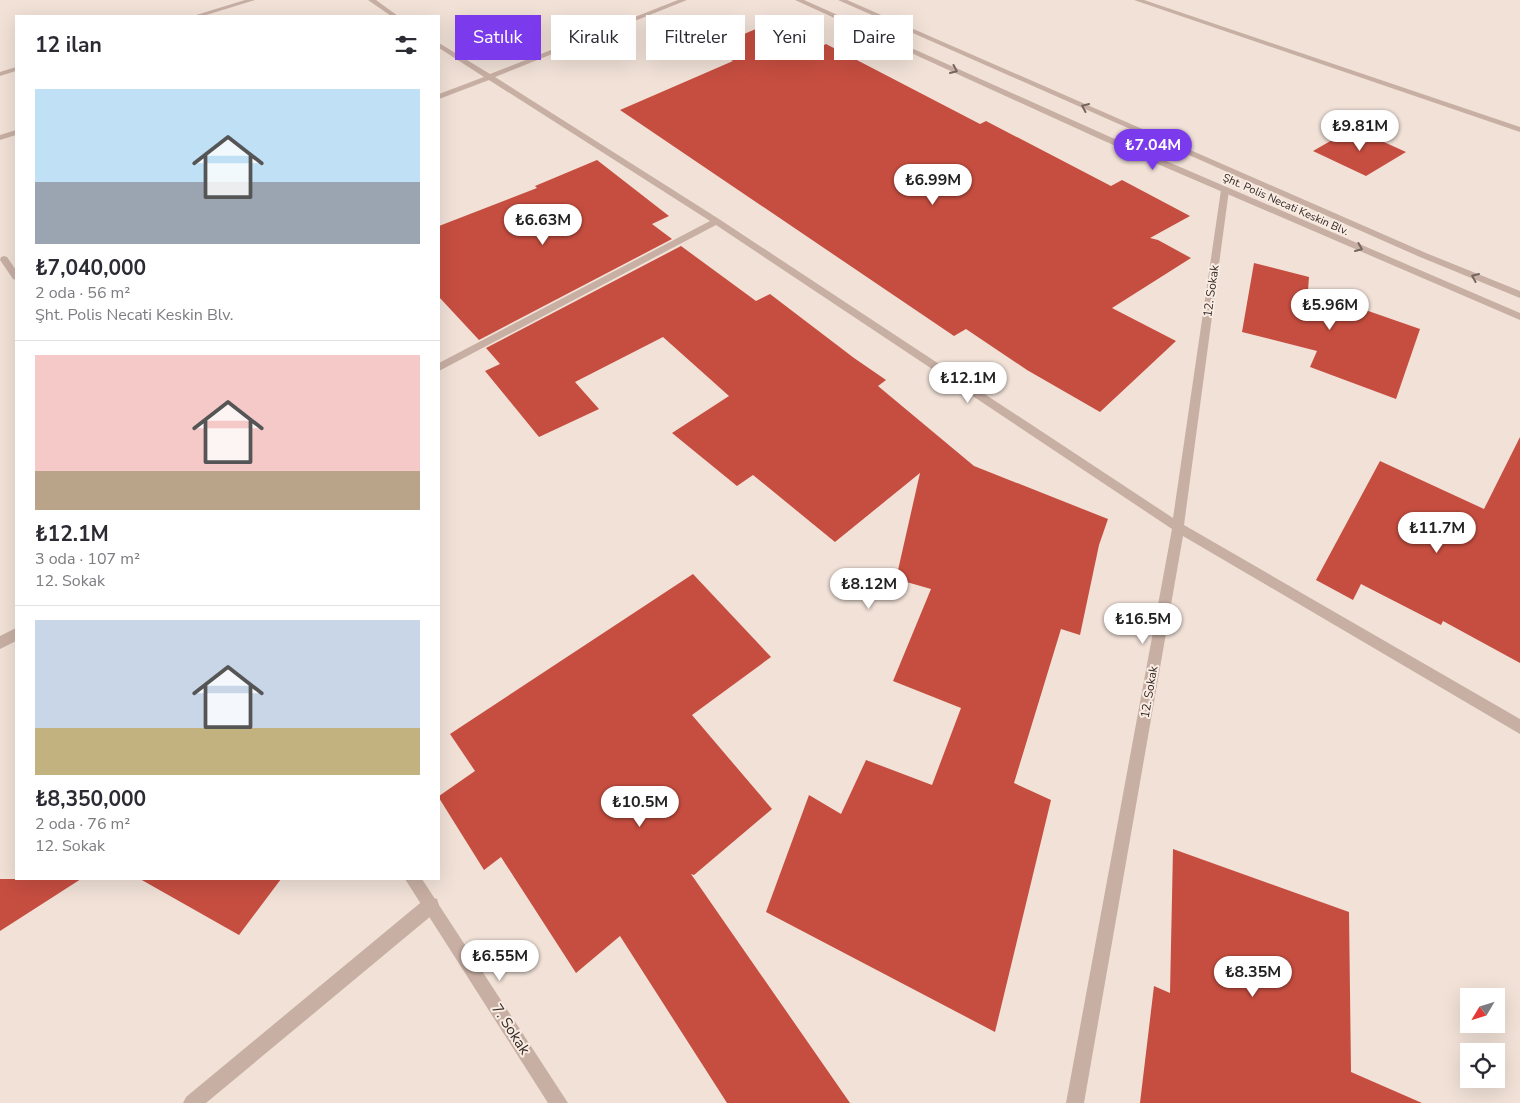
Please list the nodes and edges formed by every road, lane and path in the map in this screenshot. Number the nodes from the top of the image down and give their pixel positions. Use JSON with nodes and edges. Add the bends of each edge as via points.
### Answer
{"nodes":[{"id":1,"x":252,"y":0,"type":"edge"},
{"id":2,"x":371,"y":0,"type":"edge"},
{"id":3,"x":684,"y":0,"type":"edge"},
{"id":4,"x":798,"y":0,"type":"edge"},
{"id":5,"x":841,"y":0,"type":"edge"},
{"id":6,"x":1137,"y":0,"type":"edge"},
{"id":7,"x":200,"y":15,"type":"edge"},
{"id":8,"x":394,"y":15,"type":"edge"},
{"id":9,"x":440,"y":46,"type":"edge"},
{"id":10,"x":15,"y":69,"type":"edge"},
{"id":11,"x":0,"y":74,"type":"edge"},
{"id":12,"x":489,"y":78,"type":"junction"},
{"id":13,"x":440,"y":97,"type":"edge"},
{"id":14,"x":1520,"y":130,"type":"edge"},
{"id":15,"x":15,"y":132,"type":"edge"},
{"id":16,"x":0,"y":138,"type":"edge"},
{"id":17,"x":1225,"y":190,"type":"junction"},
{"id":18,"x":716,"y":221,"type":"junction"},
{"id":19,"x":15,"y":254,"type":"edge"},
{"id":20,"x":2,"y":259,"type":"edge"},
{"id":21,"x":15,"y":276,"type":"edge"},
{"id":22,"x":1520,"y":295,"type":"edge"},
{"id":23,"x":1520,"y":317,"type":"edge"},
{"id":24,"x":440,"y":366,"type":"edge"},
{"id":25,"x":1178,"y":528,"type":"junction"},
{"id":26,"x":15,"y":635,"type":"edge"},
{"id":27,"x":0,"y":643,"type":"edge"},
{"id":28,"x":1520,"y":728,"type":"edge"},
{"id":29,"x":414,"y":880,"type":"edge"},
{"id":30,"x":431,"y":906,"type":"junction"},
{"id":31,"x":192,"y":1103,"type":"edge"},
{"id":32,"x":559,"y":1103,"type":"edge"},
{"id":33,"x":1075,"y":1103,"type":"edge"}],
"edges":[{"from":1,"to":7,"type":"street"},
{"from":2,"to":8,"type":"street"},
{"from":3,"to":12,"type":"street"},
{"from":4,"to":17,"type":"street","name":"Şht. Polis Necati Keskin Blv.","one_way":true},
{"from":22,"to":5,"type":"street","name":"Şht. Polis Necati Keskin Blv.","one_way":true},
{"from":6,"to":14,"type":"street"},
{"from":9,"to":12,"type":"street"},
{"from":10,"to":11,"type":"street"},
{"from":12,"to":13,"type":"street"},
{"from":12,"to":18,"type":"street"},
{"from":15,"to":16,"type":"street"},
{"from":17,"to":23,"type":"street","name":"Şht. Polis Necati Keskin Blv.","one_way":true},
{"from":17,"to":25,"type":"street","name":"12. Sokak"},
{"from":18,"to":24,"type":"street"},
{"from":18,"to":25,"type":"street"},
{"from":19,"to":20,"type":"street"},
{"from":20,"to":21,"type":"street"},
{"from":25,"to":28,"type":"street"},
{"from":25,"to":33,"type":"street","name":"12. Sokak"},
{"from":26,"to":27,"type":"street"},
{"from":29,"to":30,"type":"street","name":"7. Sokak"},
{"from":30,"to":31,"type":"street"},
{"from":30,"to":32,"type":"street","name":"7. Sokak"}]}
